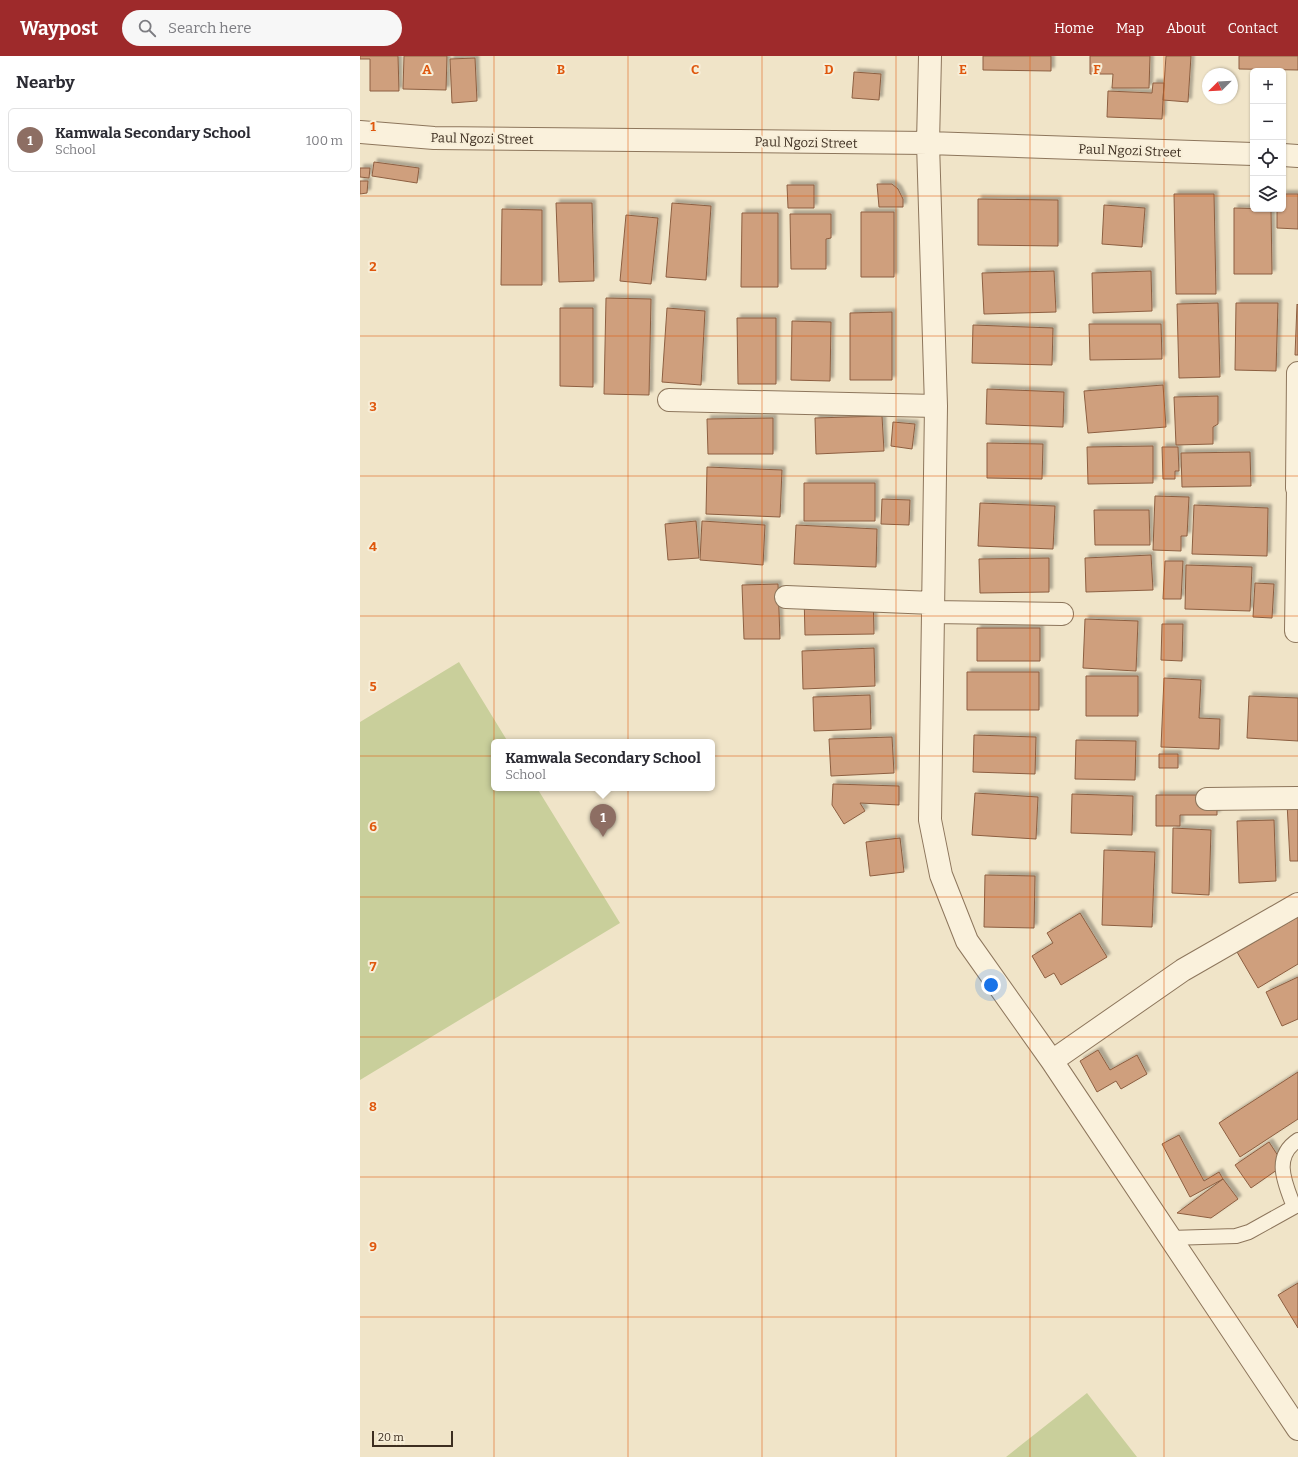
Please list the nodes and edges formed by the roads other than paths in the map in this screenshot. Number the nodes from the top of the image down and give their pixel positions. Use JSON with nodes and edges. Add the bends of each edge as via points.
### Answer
{"nodes":[{"id":1,"x":930,"y":56,"type":"edge"},
{"id":2,"x":360,"y":132,"type":"edge"},
{"id":3,"x":928,"y":143,"type":"junction"},
{"id":4,"x":1250,"y":154,"type":"edge"},
{"id":5,"x":1286,"y":155,"type":"edge"},
{"id":6,"x":1298,"y":156,"type":"edge"},
{"id":7,"x":1298,"y":373,"type":"edge"},
{"id":8,"x":669,"y":400,"type":"dead end"},
{"id":9,"x":936,"y":406,"type":"junction"},
{"id":10,"x":1297,"y":488,"type":"edge"},
{"id":11,"x":786,"y":597,"type":"dead end"},
{"id":12,"x":933,"y":608,"type":"junction"},
{"id":13,"x":1062,"y":614,"type":"dead end"},
{"id":14,"x":1296,"y":631,"type":"dead end"},
{"id":15,"x":1298,"y":798,"type":"edge"},
{"id":16,"x":1207,"y":799,"type":"dead end"},
{"id":17,"x":1298,"y":904,"type":"edge"},
{"id":18,"x":1052,"y":1061,"type":"junction"},
{"id":19,"x":1298,"y":1140,"type":"edge"},
{"id":20,"x":1296,"y":1210,"type":"edge"},
{"id":21,"x":1170,"y":1238,"type":"junction"},
{"id":22,"x":1298,"y":1429,"type":"edge"}],
"edges":[{"from":1,"to":3,"type":"street"},
{"from":2,"to":3,"type":"street","name":"Paul Ngozi Street","via":[[434,138]]},
{"from":3,"to":4,"type":"street","name":"Paul Ngozi Street"},
{"from":3,"to":9,"type":"street"},
{"from":5,"to":6,"type":"street"},
{"from":7,"to":10,"type":"street"},
{"from":8,"to":9,"type":"street"},
{"from":9,"to":12,"type":"street"},
{"from":10,"to":14,"type":"street"},
{"from":11,"to":12,"type":"street"},
{"from":12,"to":13,"type":"street"},
{"from":12,"to":18,"type":"street","via":[[930,820],[941,875],[967,941]]},
{"from":15,"to":16,"type":"street"},
{"from":17,"to":18,"type":"street","via":[[1183,970]]},
{"from":18,"to":21,"type":"street"},
{"from":19,"to":20,"type":"lane","via":[[1289,1146],[1283,1155],[1284,1180]]},
{"from":20,"to":21,"type":"lane","via":[[1236,1236]]},
{"from":21,"to":22,"type":"street"}]}
